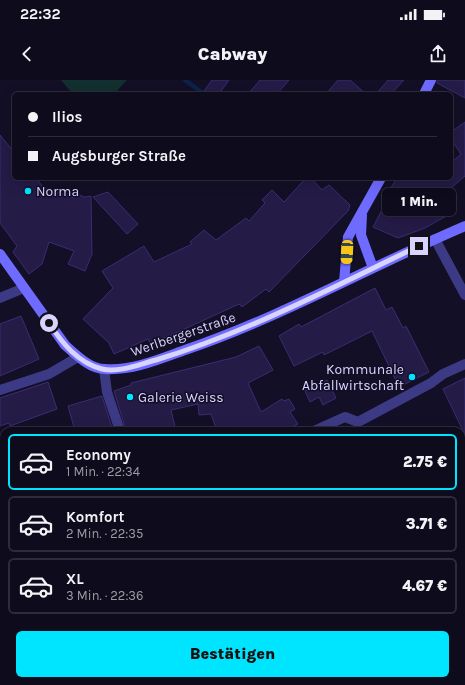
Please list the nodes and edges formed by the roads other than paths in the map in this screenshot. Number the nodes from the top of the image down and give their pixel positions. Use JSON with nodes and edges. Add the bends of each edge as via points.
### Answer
{"nodes":[{"id":1,"x":432,"y":80,"type":"edge"},
{"id":2,"x":425,"y":92,"type":"edge"},
{"id":3,"x":380,"y":180,"type":"edge"},
{"id":4,"x":363,"y":213,"type":"junction"},
{"id":5,"x":465,"y":226,"type":"edge"},
{"id":6,"x":435,"y":239,"type":"junction"},
{"id":7,"x":0,"y":254,"type":"edge"},
{"id":8,"x":373,"y":268,"type":"junction"},
{"id":9,"x":344,"y":282,"type":"junction"},
{"id":10,"x":24,"y":288,"type":"junction"},
{"id":11,"x":465,"y":295,"type":"edge"},
{"id":12,"x":0,"y":298,"type":"edge"},
{"id":13,"x":78,"y":357,"type":"junction"},
{"id":14,"x":465,"y":364,"type":"edge"},
{"id":15,"x":104,"y":370,"type":"junction"},
{"id":16,"x":0,"y":390,"type":"edge"},
{"id":17,"x":119,"y":427,"type":"edge"},
{"id":18,"x":323,"y":427,"type":"edge"}],
"edges":[{"from":1,"to":2,"type":"main road"},
{"from":3,"to":4,"type":"main road"},
{"from":4,"to":8,"type":"main road","via":[[361,235]]},
{"from":4,"to":9,"type":"main road","via":[[348,237]]},
{"from":5,"to":6,"type":"main road","name":"Werlbergerstraße"},
{"from":6,"to":8,"type":"main road","name":"Werlbergerstraße"},
{"from":6,"to":11,"type":"street"},
{"from":7,"to":10,"type":"main road"},
{"from":8,"to":9,"type":"main road","name":"Werlbergerstraße"},
{"from":9,"to":15,"type":"main road","name":"Werlbergerstraße","via":[[209,342],[137,365]]},
{"from":10,"to":12,"type":"street"},
{"from":10,"to":13,"type":"main road","via":[[59,339]]},
{"from":13,"to":15,"type":"main road"},
{"from":13,"to":16,"type":"street","via":[[49,374]]},
{"from":14,"to":18,"type":"street","via":[[358,422],[345,418]]},
{"from":15,"to":17,"type":"street","via":[[107,392]]}]}
